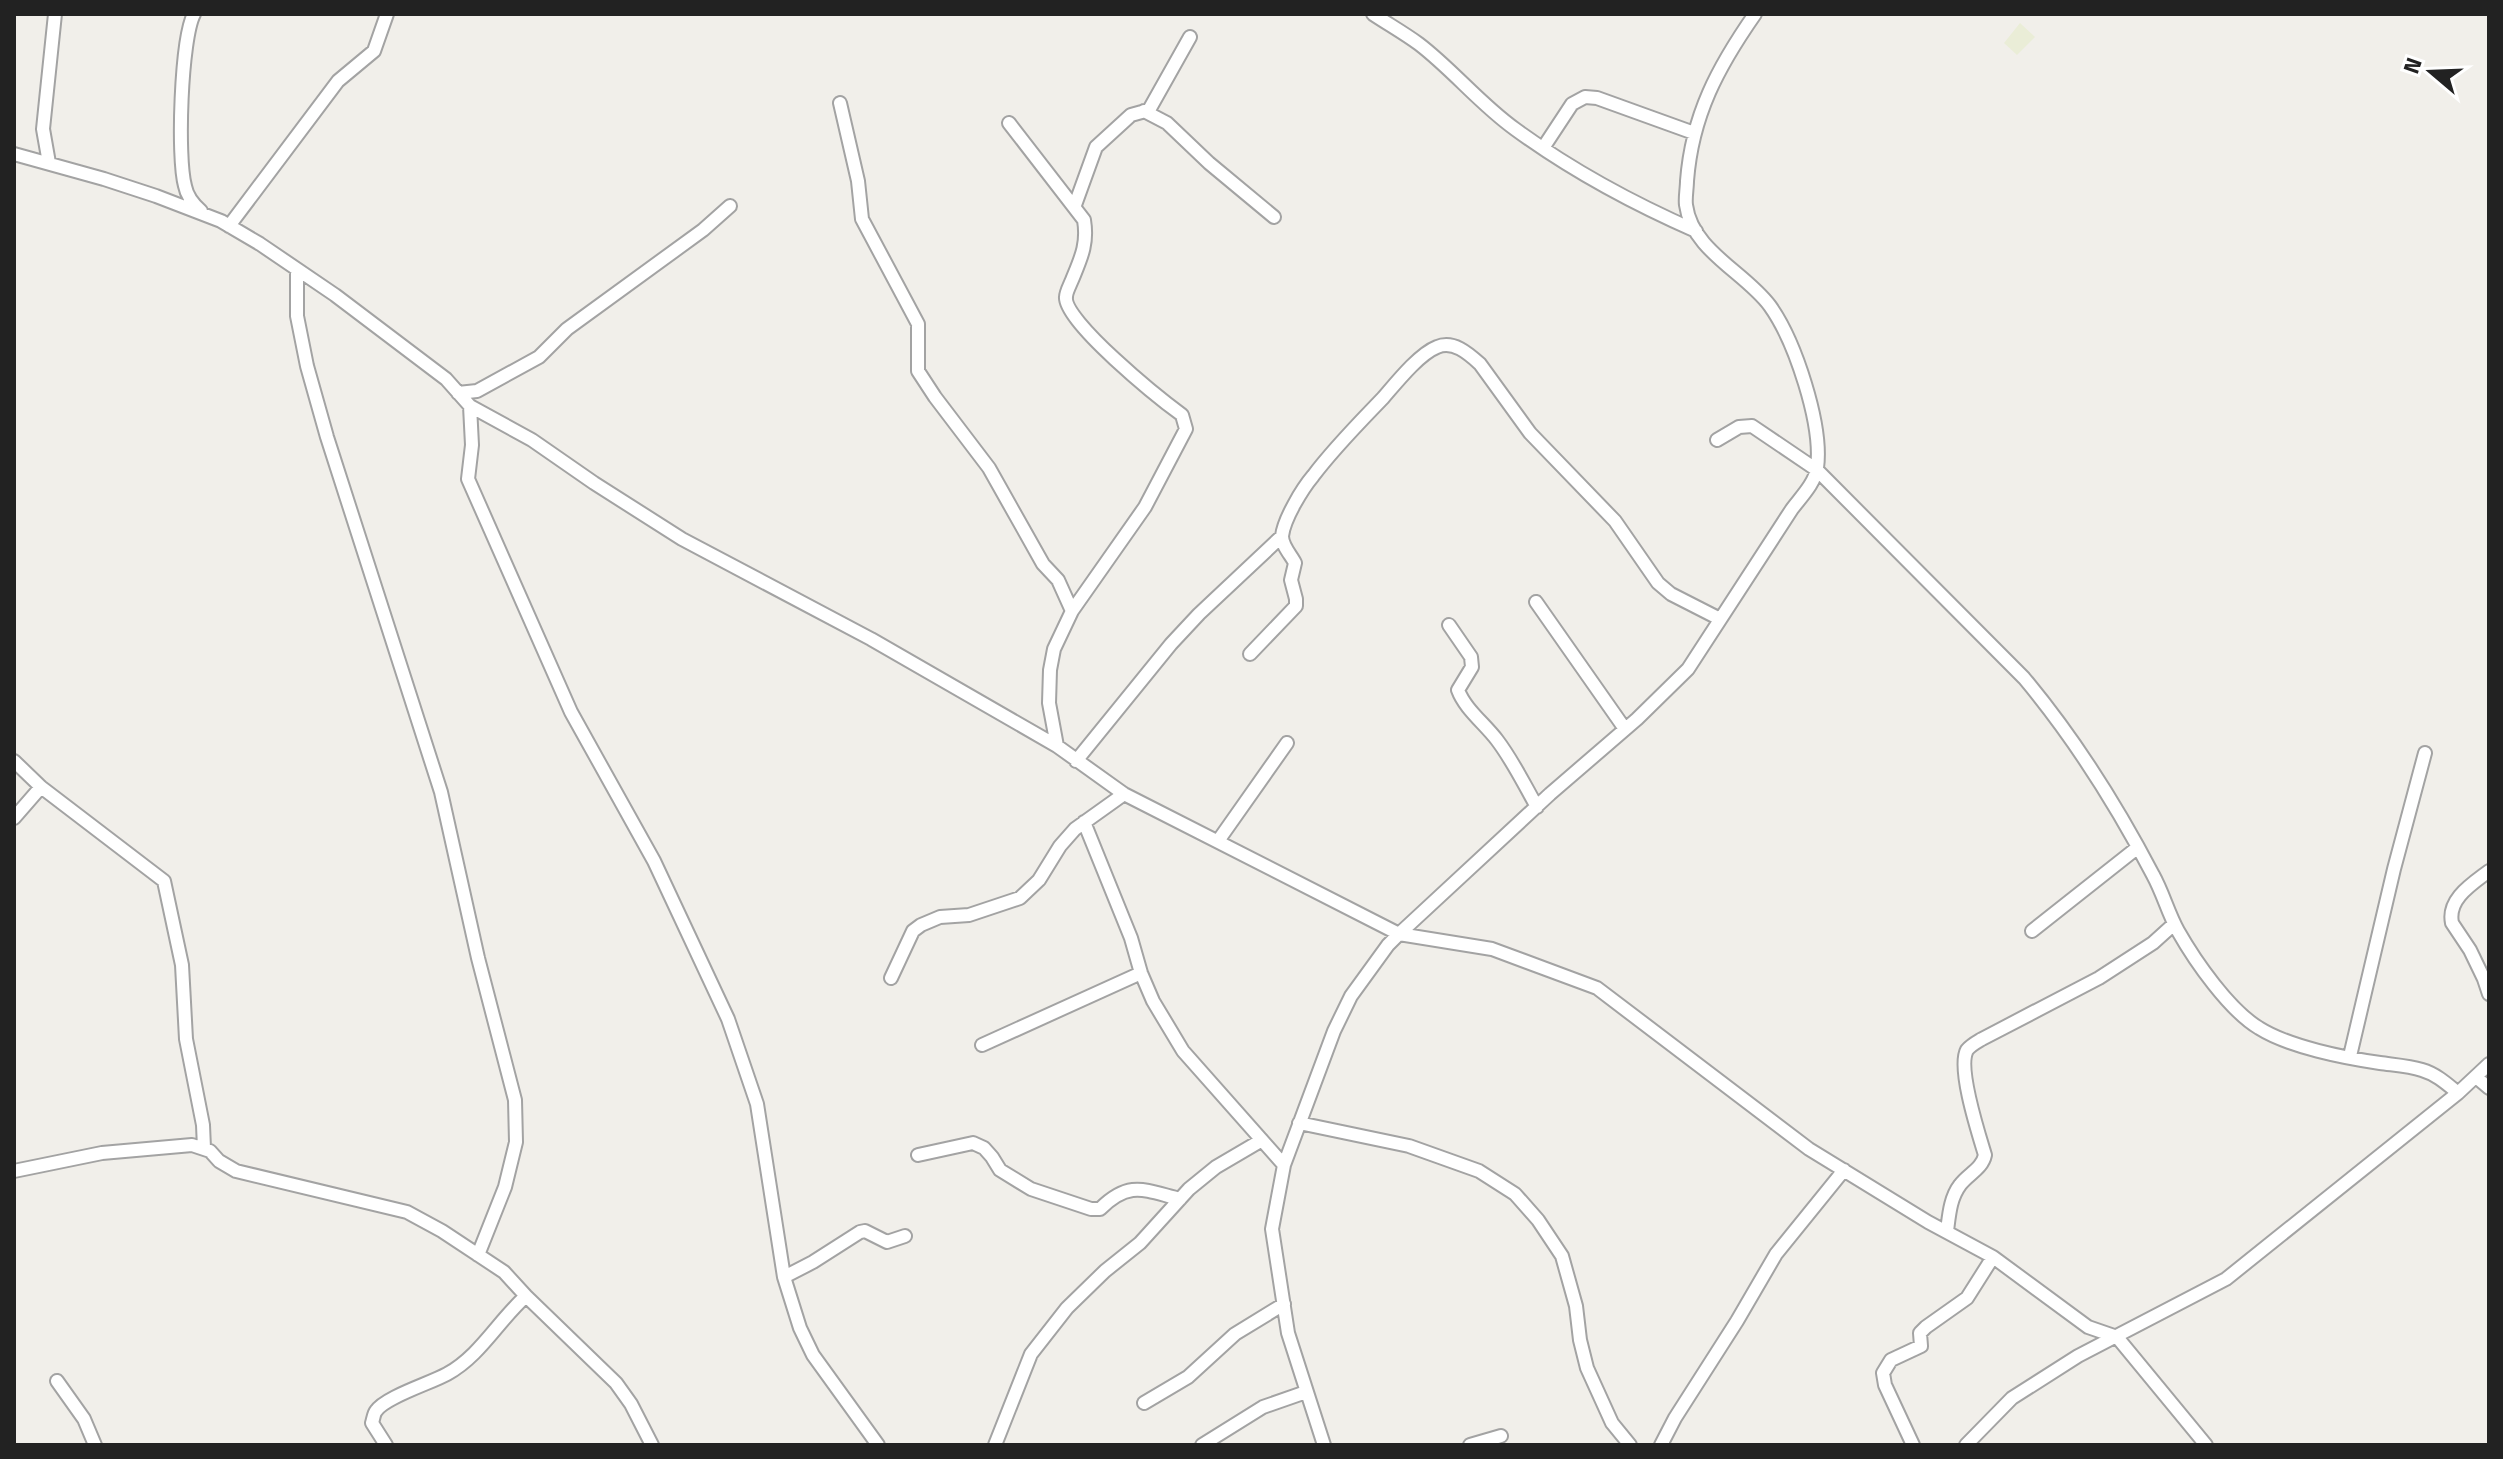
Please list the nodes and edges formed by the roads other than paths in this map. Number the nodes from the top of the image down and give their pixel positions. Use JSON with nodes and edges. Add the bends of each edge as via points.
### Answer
{"nodes":[{"id":1,"x":55,"y":14,"type":"edge"},
{"id":2,"x":194,"y":14,"type":"edge"},
{"id":3,"x":387,"y":14,"type":"edge"},
{"id":4,"x":1373,"y":14,"type":"edge"},
{"id":5,"x":1755,"y":14,"type":"edge"},
{"id":6,"x":1190,"y":37,"type":"dead end"},
{"id":7,"x":840,"y":103,"type":"dead end"},
{"id":8,"x":1144,"y":111,"type":"junction"},
{"id":9,"x":1009,"y":123,"type":"dead end"},
{"id":10,"x":1694,"y":133,"type":"junction"},
{"id":11,"x":1543,"y":148,"type":"junction"},
{"id":12,"x":14,"y":154,"type":"edge"},
{"id":13,"x":49,"y":163,"type":"junction"},
{"id":14,"x":1075,"y":205,"type":"junction"},
{"id":15,"x":730,"y":206,"type":"dead end"},
{"id":16,"x":211,"y":217,"type":"junction"},
{"id":17,"x":1274,"y":217,"type":"dead end"},
{"id":18,"x":229,"y":226,"type":"junction"},
{"id":19,"x":1696,"y":231,"type":"junction"},
{"id":20,"x":297,"y":271,"type":"junction"},
{"id":21,"x":458,"y":393,"type":"junction"},
{"id":22,"x":470,"y":406,"type":"junction"},
{"id":23,"x":1717,"y":440,"type":"dead end"},
{"id":24,"x":1817,"y":470,"type":"junction"},
{"id":25,"x":1282,"y":536,"type":"junction"},
{"id":26,"x":1536,"y":602,"type":"dead end"},
{"id":27,"x":1072,"y":611,"type":"junction"},
{"id":28,"x":1720,"y":619,"type":"junction"},
{"id":29,"x":1449,"y":625,"type":"dead end"},
{"id":30,"x":1250,"y":654,"type":"dead end"},
{"id":31,"x":1625,"y":729,"type":"junction"},
{"id":32,"x":1287,"y":743,"type":"dead end"},
{"id":33,"x":1057,"y":746,"type":"junction"},
{"id":34,"x":2425,"y":753,"type":"dead end"},
{"id":35,"x":14,"y":761,"type":"edge"},
{"id":36,"x":1076,"y":761,"type":"junction"},
{"id":37,"x":41,"y":787,"type":"junction"},
{"id":38,"x":1124,"y":794,"type":"junction"},
{"id":39,"x":1537,"y":807,"type":"junction"},
{"id":40,"x":14,"y":818,"type":"edge"},
{"id":41,"x":1084,"y":822,"type":"junction"},
{"id":42,"x":1218,"y":841,"type":"junction"},
{"id":43,"x":2137,"y":848,"type":"junction"},
{"id":44,"x":2489,"y":871,"type":"edge"},
{"id":45,"x":2174,"y":924,"type":"junction"},
{"id":46,"x":2032,"y":931,"type":"dead end"},
{"id":47,"x":1399,"y":934,"type":"junction"},
{"id":48,"x":1141,"y":973,"type":"junction"},
{"id":49,"x":891,"y":978,"type":"dead end"},
{"id":50,"x":2489,"y":994,"type":"edge"},
{"id":51,"x":982,"y":1045,"type":"dead end"},
{"id":52,"x":2350,"y":1056,"type":"junction"},
{"id":53,"x":2489,"y":1064,"type":"edge"},
{"id":54,"x":2476,"y":1077,"type":"junction"},
{"id":55,"x":2489,"y":1088,"type":"edge"},
{"id":56,"x":2458,"y":1093,"type":"junction"},
{"id":57,"x":1299,"y":1123,"type":"junction"},
{"id":58,"x":1262,"y":1140,"type":"junction"},
{"id":59,"x":204,"y":1148,"type":"junction"},
{"id":60,"x":918,"y":1155,"type":"dead end"},
{"id":61,"x":1284,"y":1165,"type":"junction"},
{"id":62,"x":1844,"y":1170,"type":"junction"},
{"id":63,"x":14,"y":1171,"type":"edge"},
{"id":64,"x":1180,"y":1199,"type":"junction"},
{"id":65,"x":1947,"y":1231,"type":"junction"},
{"id":66,"x":905,"y":1236,"type":"dead end"},
{"id":67,"x":478,"y":1255,"type":"junction"},
{"id":68,"x":1993,"y":1257,"type":"junction"},
{"id":69,"x":784,"y":1277,"type":"junction"},
{"id":70,"x":526,"y":1296,"type":"junction"},
{"id":71,"x":1284,"y":1304,"type":"junction"},
{"id":72,"x":2117,"y":1337,"type":"junction"},
{"id":73,"x":57,"y":1381,"type":"dead end"},
{"id":74,"x":1306,"y":1392,"type":"junction"},
{"id":75,"x":1144,"y":1403,"type":"dead end"},
{"id":76,"x":1501,"y":1436,"type":"dead end"},
{"id":77,"x":95,"y":1445,"type":"edge"},
{"id":78,"x":386,"y":1445,"type":"edge"},
{"id":79,"x":652,"y":1445,"type":"edge"},
{"id":80,"x":878,"y":1445,"type":"edge"},
{"id":81,"x":995,"y":1445,"type":"edge"},
{"id":82,"x":1202,"y":1445,"type":"edge"},
{"id":83,"x":1324,"y":1445,"type":"edge"},
{"id":84,"x":1470,"y":1445,"type":"edge"},
{"id":85,"x":1630,"y":1445,"type":"edge"},
{"id":86,"x":1661,"y":1445,"type":"edge"},
{"id":87,"x":1913,"y":1445,"type":"edge"},
{"id":88,"x":1966,"y":1445,"type":"edge"},
{"id":89,"x":2206,"y":1445,"type":"edge"}],
"edges":[{"from":1,"to":13,"type":"street","via":[[43,129]]},
{"from":2,"to":16,"type":"street","via":[[185,45],[184,184],[198,209]]},
{"from":3,"to":18,"type":"street","via":[[374,51],[338,81]]},
{"from":4,"to":11,"type":"street","via":[[1419,45],[1483,104]]},
{"from":5,"to":10,"type":"street","via":[[1705,96]]},
{"from":6,"to":8,"type":"street"},
{"from":7,"to":27,"type":"street","via":[[862,219],[918,324],[918,371],[989,468]]},
{"from":8,"to":14,"type":"street","via":[[1131,115],[1096,147]]},
{"from":8,"to":17,"type":"street","via":[[1167,123]]},
{"from":9,"to":14,"type":"street"},
{"from":10,"to":11,"type":"street","via":[[1585,97],[1572,104]]},
{"from":10,"to":19,"type":"street","via":[[1686,205]]},
{"from":11,"to":19,"type":"street","via":[[1647,210]]},
{"from":12,"to":13,"type":"street"},
{"from":13,"to":16,"type":"street"},
{"from":14,"to":27,"type":"street","via":[[1087,237],[1066,297],[1067,309],[1136,379],[1182,415],[1186,429],[1145,507]]},
{"from":15,"to":21,"type":"street","via":[[567,329],[539,357],[477,391]]},
{"from":16,"to":18,"type":"street"},
{"from":18,"to":20,"type":"street"},
{"from":19,"to":24,"type":"street","via":[[1769,305],[1789,339],[1814,418]]},
{"from":20,"to":21,"type":"street","via":[[371,322]]},
{"from":20,"to":67,"type":"street","via":[[297,316],[307,366],[441,792],[515,1100],[516,1142]]},
{"from":21,"to":22,"type":"street"},
{"from":22,"to":33,"type":"street","via":[[532,440],[682,539]]},
{"from":22,"to":69,"type":"street","via":[[468,479],[571,712],[654,861],[728,1019],[757,1104]]},
{"from":23,"to":24,"type":"street","via":[[1752,426]]},
{"from":24,"to":28,"type":"street"},
{"from":24,"to":43,"type":"street","via":[[2024,678],[2082,755]]},
{"from":25,"to":28,"type":"street","via":[[1312,476],[1338,445],[1419,361],[1436,347],[1451,345],[1480,364],[1530,433],[1615,521],[1658,583]]},
{"from":25,"to":30,"type":"street","via":[[1295,563],[1291,580],[1296,606]]},
{"from":25,"to":36,"type":"street","via":[[1171,644]]},
{"from":26,"to":31,"type":"street"},
{"from":27,"to":33,"type":"street","via":[[1050,670],[1049,703]]},
{"from":28,"to":31,"type":"street","via":[[1688,669]]},
{"from":29,"to":39,"type":"street","via":[[1471,657],[1472,667],[1458,690],[1463,702],[1498,741]]},
{"from":31,"to":39,"type":"street"},
{"from":32,"to":42,"type":"street"},
{"from":33,"to":36,"type":"street"},
{"from":34,"to":52,"type":"street"},
{"from":35,"to":37,"type":"street"},
{"from":36,"to":38,"type":"street"},
{"from":37,"to":40,"type":"street"},
{"from":37,"to":59,"type":"street","via":[[164,881],[182,965],[186,1039]]},
{"from":38,"to":41,"type":"street"},
{"from":38,"to":42,"type":"street"},
{"from":39,"to":47,"type":"street"},
{"from":41,"to":48,"type":"street"},
{"from":41,"to":49,"type":"street","via":[[1020,898],[969,915],[940,917],[913,931]]},
{"from":42,"to":47,"type":"street"},
{"from":43,"to":45,"type":"street"},
{"from":43,"to":46,"type":"street"},
{"from":44,"to":50,"type":"street","via":[[2455,900],[2450,915]]},
{"from":45,"to":52,"type":"street","via":[[2199,965],[2257,1027],[2281,1039]]},
{"from":45,"to":65,"type":"street","via":[[2099,978],[1966,1052],[1968,1088],[1985,1155],[1956,1191]]},
{"from":47,"to":57,"type":"street","via":[[1351,996]]},
{"from":47,"to":62,"type":"street","via":[[1492,949],[1597,988]]},
{"from":48,"to":51,"type":"street"},
{"from":48,"to":58,"type":"street","via":[[1183,1051]]},
{"from":52,"to":56,"type":"street","via":[[2423,1070]]},
{"from":53,"to":54,"type":"street"},
{"from":54,"to":55,"type":"street"},
{"from":54,"to":56,"type":"street"},
{"from":56,"to":72,"type":"street","via":[[2226,1279]]},
{"from":57,"to":61,"type":"street"},
{"from":57,"to":85,"type":"street","via":[[1409,1146],[1479,1171],[1515,1194],[1562,1256],[1587,1368],[1612,1423]]},
{"from":58,"to":61,"type":"street"},
{"from":58,"to":64,"type":"street","via":[[1216,1167]]},
{"from":59,"to":63,"type":"street","via":[[102,1153]]},
{"from":59,"to":67,"type":"street","via":[[236,1171],[407,1212]]},
{"from":60,"to":64,"type":"street","via":[[973,1143],[984,1148],[1000,1170],[1031,1189],[1091,1209],[1135,1188]]},
{"from":61,"to":71,"type":"street","via":[[1272,1229]]},
{"from":62,"to":65,"type":"street"},
{"from":62,"to":86,"type":"street","via":[[1776,1254]]},
{"from":64,"to":81,"type":"street","via":[[1067,1308],[1031,1354]]},
{"from":65,"to":68,"type":"street"},
{"from":66,"to":69,"type":"street","via":[[887,1242],[860,1232]]},
{"from":67,"to":70,"type":"street"},
{"from":68,"to":72,"type":"street","via":[[2088,1327]]},
{"from":68,"to":87,"type":"street","via":[[1967,1298],[1926,1327],[1920,1333],[1921,1346],[1891,1360],[1883,1373]]},
{"from":69,"to":80,"type":"street","via":[[813,1355]]},
{"from":70,"to":78,"type":"street","via":[[466,1363],[375,1412],[372,1423]]},
{"from":70,"to":79,"type":"street","via":[[616,1383]]},
{"from":71,"to":74,"type":"street"},
{"from":71,"to":75,"type":"street","via":[[1235,1334],[1188,1377]]},
{"from":72,"to":88,"type":"street","via":[[2012,1398]]},
{"from":72,"to":89,"type":"street"},
{"from":73,"to":77,"type":"street"},
{"from":74,"to":82,"type":"street","via":[[1263,1407]]},
{"from":74,"to":83,"type":"street"},
{"from":76,"to":84,"type":"street"}]}
